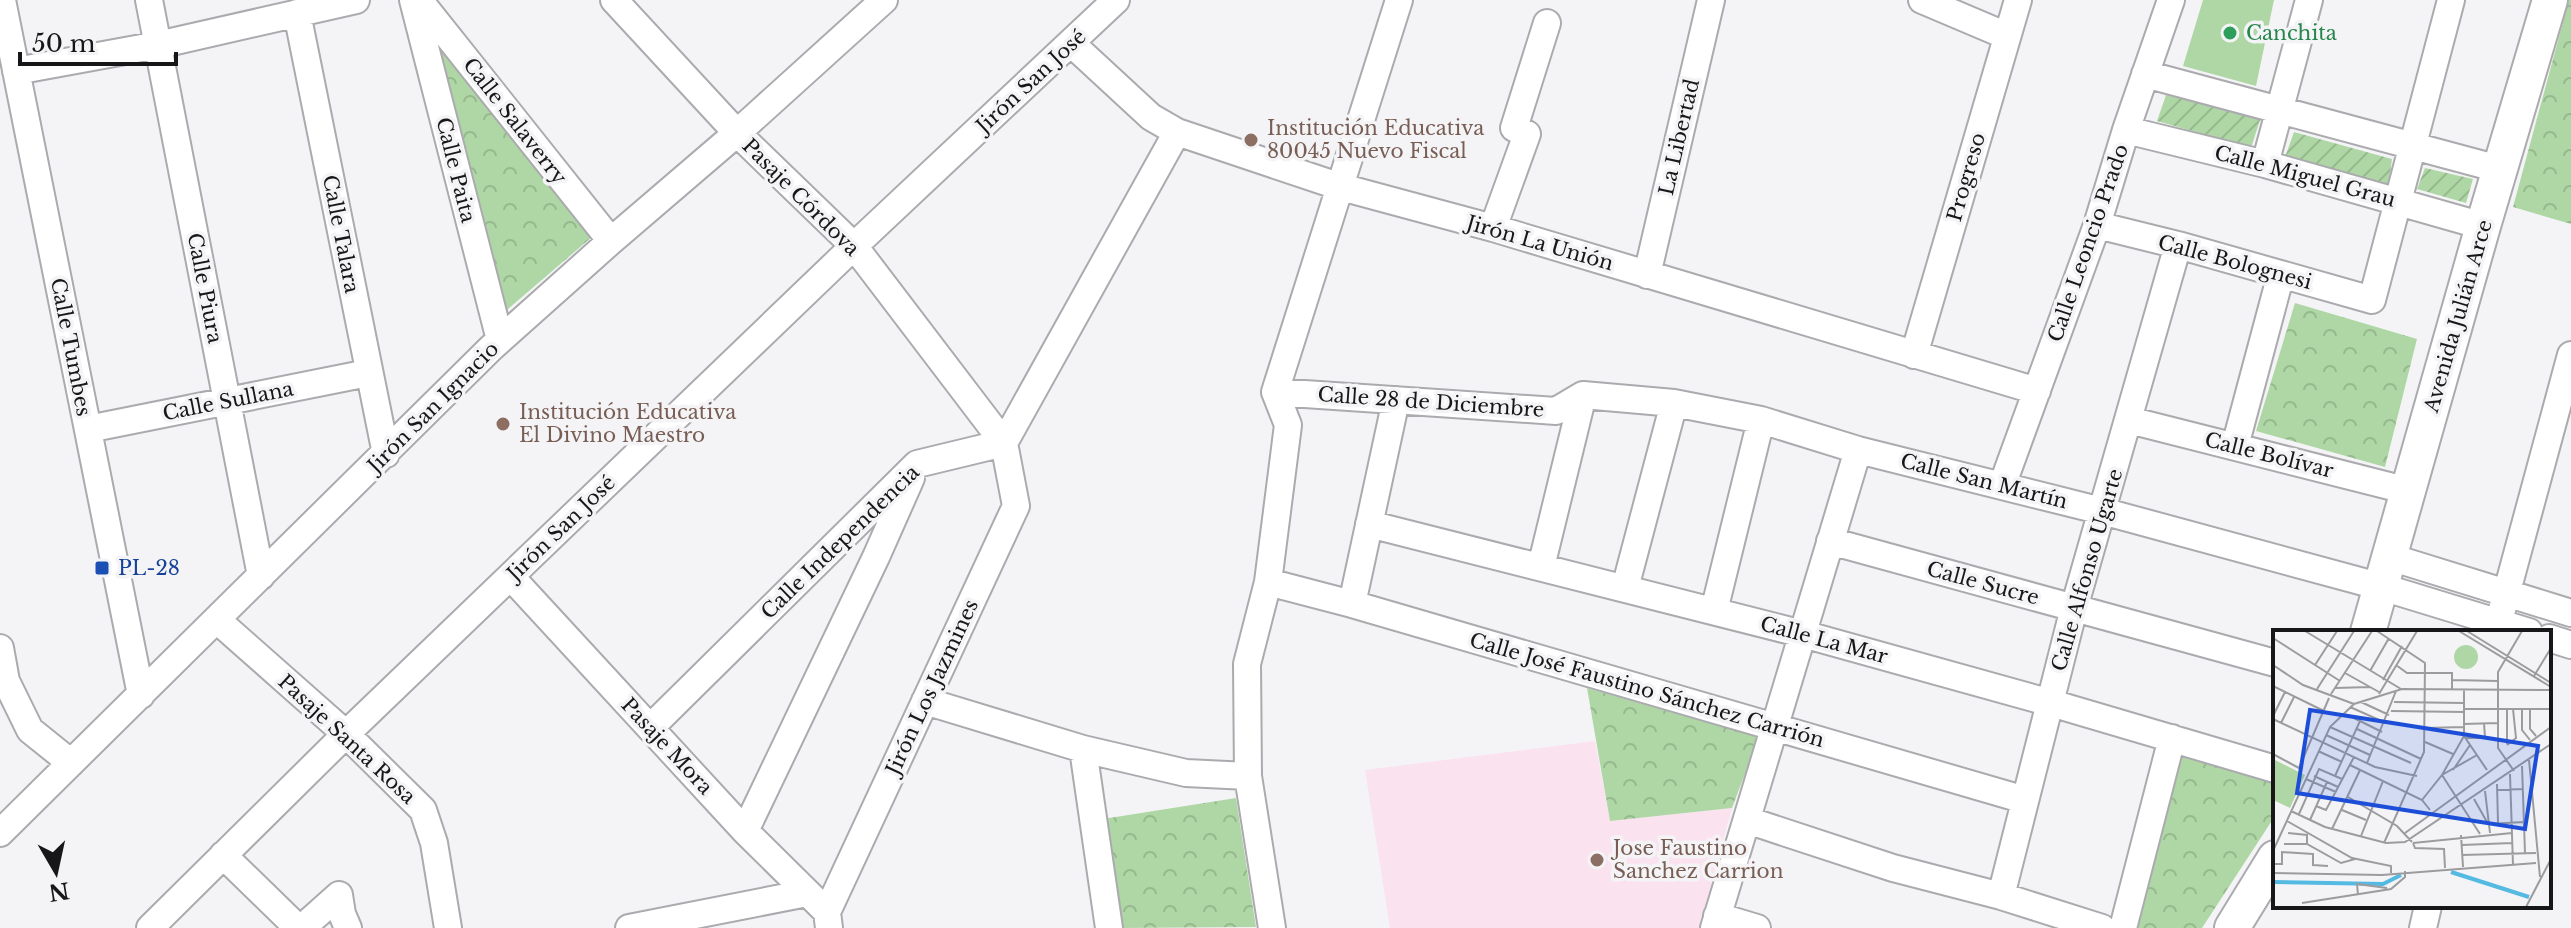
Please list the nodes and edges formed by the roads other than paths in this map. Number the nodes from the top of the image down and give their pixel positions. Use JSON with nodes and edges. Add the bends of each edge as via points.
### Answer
{"nodes":[{"id":1,"x":2,"y":0,"type":"edge"},
{"id":2,"x":149,"y":0,"type":"edge"},
{"id":3,"x":356,"y":0,"type":"edge"},
{"id":4,"x":413,"y":0,"type":"edge"},
{"id":5,"x":419,"y":0,"type":"edge"},
{"id":6,"x":614,"y":0,"type":"edge"},
{"id":7,"x":884,"y":0,"type":"edge"},
{"id":8,"x":1116,"y":0,"type":"edge"},
{"id":9,"x":1399,"y":0,"type":"edge"},
{"id":10,"x":1711,"y":0,"type":"edge"},
{"id":11,"x":1922,"y":0,"type":"edge"},
{"id":12,"x":2018,"y":0,"type":"edge"},
{"id":13,"x":2171,"y":0,"type":"edge"},
{"id":14,"x":2309,"y":0,"type":"edge"},
{"id":15,"x":2451,"y":0,"type":"edge"},
{"id":16,"x":2550,"y":0,"type":"edge"},
{"id":17,"x":297,"y":13,"type":"junction"},
{"id":18,"x":1547,"y":23,"type":"dead end"},
{"id":19,"x":2007,"y":36,"type":"junction"},
{"id":20,"x":1072,"y":44,"type":"junction"},
{"id":21,"x":158,"y":45,"type":"junction"},
{"id":22,"x":16,"y":71,"type":"junction"},
{"id":23,"x":2145,"y":74,"type":"junction"},
{"id":24,"x":2280,"y":110,"type":"junction"},
{"id":25,"x":2126,"y":130,"type":"junction"},
{"id":26,"x":1177,"y":132,"type":"junction"},
{"id":27,"x":737,"y":133,"type":"junction"},
{"id":28,"x":2413,"y":146,"type":"junction"},
{"id":29,"x":2265,"y":164,"type":"junction"},
{"id":30,"x":2499,"y":169,"type":"junction"},
{"id":31,"x":1341,"y":187,"type":"junction"},
{"id":32,"x":2398,"y":202,"type":"junction"},
{"id":33,"x":2097,"y":225,"type":"junction"},
{"id":34,"x":2483,"y":226,"type":"junction"},
{"id":35,"x":1493,"y":228,"type":"junction"},
{"id":36,"x":611,"y":241,"type":"junction"},
{"id":37,"x":2178,"y":245,"type":"junction"},
{"id":38,"x":854,"y":246,"type":"junction"},
{"id":39,"x":2281,"y":274,"type":"junction"},
{"id":40,"x":1647,"y":275,"type":"junction"},
{"id":41,"x":500,"y":340,"type":"junction"},
{"id":42,"x":1914,"y":355,"type":"junction"},
{"id":43,"x":2571,"y":355,"type":"edge"},
{"id":44,"x":368,"y":373,"type":"junction"},
{"id":45,"x":2037,"y":391,"type":"junction"},
{"id":46,"x":1275,"y":392,"type":"junction"},
{"id":47,"x":1583,"y":395,"type":"junction"},
{"id":48,"x":1396,"y":400,"type":"junction"},
{"id":49,"x":228,"y":402,"type":"junction"},
{"id":50,"x":1674,"y":403,"type":"junction"},
{"id":51,"x":1761,"y":420,"type":"junction"},
{"id":52,"x":2129,"y":420,"type":"junction"},
{"id":53,"x":88,"y":429,"type":"junction"},
{"id":54,"x":1004,"y":443,"type":"junction"},
{"id":55,"x":2235,"y":446,"type":"junction"},
{"id":56,"x":1858,"y":450,"type":"junction"},
{"id":57,"x":386,"y":454,"type":"junction"},
{"id":58,"x":917,"y":464,"type":"junction"},
{"id":59,"x":2002,"y":486,"type":"junction"},
{"id":60,"x":2409,"y":491,"type":"junction"},
{"id":61,"x":2102,"y":511,"type":"junction"},
{"id":62,"x":1369,"y":524,"type":"junction"},
{"id":63,"x":1830,"y":541,"type":"junction"},
{"id":64,"x":1541,"y":567,"type":"junction"},
{"id":65,"x":2386,"y":572,"type":"junction"},
{"id":66,"x":261,"y":576,"type":"junction"},
{"id":67,"x":511,"y":577,"type":"junction"},
{"id":68,"x":1268,"y":582,"type":"junction"},
{"id":69,"x":1625,"y":588,"type":"junction"},
{"id":70,"x":2505,"y":593,"type":"junction"},
{"id":71,"x":1352,"y":604,"type":"junction"},
{"id":72,"x":2074,"y":608,"type":"junction"},
{"id":73,"x":1714,"y":611,"type":"junction"},
{"id":74,"x":2571,"y":613,"type":"edge"},
{"id":75,"x":217,"y":620,"type":"junction"},
{"id":76,"x":2497,"y":627,"type":"edge"},
{"id":77,"x":2369,"y":630,"type":"edge"},
{"id":78,"x":1803,"y":634,"type":"junction"},
{"id":79,"x":2551,"y":639,"type":"edge"},
{"id":80,"x":2571,"y":645,"type":"edge"},
{"id":81,"x":0,"y":648,"type":"edge"},
{"id":82,"x":2273,"y":662,"type":"edge"},
{"id":83,"x":141,"y":695,"type":"junction"},
{"id":84,"x":925,"y":701,"type":"junction"},
{"id":85,"x":2051,"y":703,"type":"junction"},
{"id":86,"x":1775,"y":727,"type":"junction"},
{"id":87,"x":650,"y":728,"type":"junction"},
{"id":88,"x":346,"y":734,"type":"junction"},
{"id":89,"x":2172,"y":738,"type":"junction"},
{"id":90,"x":1083,"y":749,"type":"junction"},
{"id":91,"x":71,"y":763,"type":"junction"},
{"id":92,"x":2273,"y":768,"type":"edge"},
{"id":93,"x":1248,"y":776,"type":"junction"},
{"id":94,"x":2025,"y":800,"type":"junction"},
{"id":95,"x":1747,"y":820,"type":"junction"},
{"id":96,"x":745,"y":831,"type":"junction"},
{"id":97,"x":0,"y":833,"type":"edge"},
{"id":98,"x":223,"y":855,"type":"junction"},
{"id":99,"x":2273,"y":861,"type":"edge"},
{"id":100,"x":807,"y":893,"type":"junction"},
{"id":101,"x":2001,"y":896,"type":"junction"},
{"id":102,"x":2428,"y":908,"type":"edge"},
{"id":103,"x":828,"y":920,"type":"edge"},
{"id":104,"x":1716,"y":922,"type":"edge"},
{"id":105,"x":150,"y":928,"type":"edge"},
{"id":106,"x":300,"y":928,"type":"edge"},
{"id":107,"x":348,"y":928,"type":"edge"},
{"id":108,"x":448,"y":928,"type":"edge"},
{"id":109,"x":629,"y":928,"type":"edge"},
{"id":110,"x":1109,"y":928,"type":"edge"},
{"id":111,"x":1272,"y":928,"type":"edge"},
{"id":112,"x":1757,"y":928,"type":"edge"},
{"id":113,"x":2102,"y":928,"type":"edge"},
{"id":114,"x":2123,"y":928,"type":"edge"},
{"id":115,"x":2232,"y":928,"type":"edge"},
{"id":116,"x":2423,"y":928,"type":"edge"}],
"edges":[{"from":1,"to":22,"type":"street","name":"Calle Tumbes"},
{"from":2,"to":21,"type":"street","name":"Calle Piura"},
{"from":3,"to":17,"type":"street"},
{"from":4,"to":41,"type":"street","name":"Calle Paita"},
{"from":5,"to":36,"type":"street","name":"Calle Salaverry"},
{"from":6,"to":27,"type":"street","name":"Pasaje Córdova"},
{"from":7,"to":27,"type":"street","name":"Jirón San Ignacio"},
{"from":8,"to":20,"type":"street","name":"Jirón San José"},
{"from":9,"to":31,"type":"street"},
{"from":10,"to":40,"type":"street","name":"La Libertad"},
{"from":11,"to":19,"type":"street"},
{"from":12,"to":19,"type":"street","name":"Progreso"},
{"from":13,"to":23,"type":"street","name":"Calle Leoncio Prado"},
{"from":14,"to":24,"type":"street"},
{"from":15,"to":28,"type":"street"},
{"from":16,"to":30,"type":"main road","name":"Avenida Julián Arce"},
{"from":17,"to":21,"type":"street"},
{"from":17,"to":44,"type":"street","name":"Calle Talara"},
{"from":18,"to":35,"type":"street","via":[[1514,128],[1527,134]]},
{"from":19,"to":42,"type":"street","name":"Progreso"},
{"from":20,"to":26,"type":"street","name":"Jirón La Unión","via":[[1151,117]]},
{"from":20,"to":38,"type":"street","name":"Jirón San José"},
{"from":21,"to":22,"type":"street"},
{"from":21,"to":49,"type":"street","name":"Calle Piura"},
{"from":22,"to":53,"type":"street","name":"Calle Tumbes"},
{"from":23,"to":24,"type":"street"},
{"from":23,"to":25,"type":"street","name":"Calle Leoncio Prado"},
{"from":24,"to":28,"type":"street"},
{"from":24,"to":29,"type":"street"},
{"from":25,"to":29,"type":"street","name":"Calle Miguel Grau"},
{"from":25,"to":33,"type":"street","name":"Calle Leoncio Prado"},
{"from":26,"to":31,"type":"street","name":"Jirón La Unión"},
{"from":26,"to":54,"type":"street"},
{"from":27,"to":36,"type":"street","name":"Jirón San Ignacio"},
{"from":27,"to":38,"type":"street","name":"Pasaje Córdova"},
{"from":28,"to":30,"type":"street"},
{"from":28,"to":32,"type":"street"},
{"from":29,"to":32,"type":"street","name":"Calle Miguel Grau"},
{"from":30,"to":34,"type":"main road","name":"Avenida Julián Arce"},
{"from":31,"to":35,"type":"street","name":"Jirón La Unión"},
{"from":31,"to":46,"type":"street"},
{"from":32,"to":34,"type":"street","name":"Calle Miguel Grau"},
{"from":32,"to":39,"type":"street","name":"Calle Bolognesi","via":[[2372,300]]},
{"from":33,"to":37,"type":"street","name":"Calle Bolognesi"},
{"from":33,"to":45,"type":"street","name":"Calle Leoncio Prado"},
{"from":34,"to":60,"type":"main road","name":"Avenida Julián Arce"},
{"from":35,"to":40,"type":"street","name":"Jirón La Unión"},
{"from":36,"to":41,"type":"street","name":"Jirón San Ignacio"},
{"from":37,"to":39,"type":"street","name":"Calle Bolognesi"},
{"from":37,"to":52,"type":"street","name":"Calle Alfonso Ugarte"},
{"from":38,"to":54,"type":"street","name":"Pasaje Córdova"},
{"from":38,"to":67,"type":"street","name":"Jirón San José"},
{"from":39,"to":55,"type":"street"},
{"from":40,"to":42,"type":"street","name":"Jirón La Unión"},
{"from":41,"to":57,"type":"street","name":"Jirón San Ignacio"},
{"from":42,"to":45,"type":"street","name":"Jirón La Unión"},
{"from":43,"to":70,"type":"street"},
{"from":44,"to":49,"type":"street","name":"Calle Sullana"},
{"from":44,"to":57,"type":"street","name":"Calle Talara"},
{"from":45,"to":59,"type":"street","name":"Calle Leoncio Prado"},
{"from":46,"to":48,"type":"street","name":"Calle 28 de Diciembre"},
{"from":46,"to":68,"type":"street","via":[[1288,425]]},
{"from":47,"to":48,"type":"street","name":"Calle 28 de Diciembre","via":[[1556,411]]},
{"from":47,"to":50,"type":"street","name":"Calle San Martín"},
{"from":47,"to":64,"type":"street"},
{"from":48,"to":62,"type":"street"},
{"from":49,"to":53,"type":"street","name":"Calle Sullana"},
{"from":49,"to":66,"type":"street","name":"Calle Piura"},
{"from":50,"to":51,"type":"street","name":"Calle San Martín"},
{"from":50,"to":69,"type":"street"},
{"from":51,"to":56,"type":"street","name":"Calle San Martín"},
{"from":51,"to":73,"type":"street"},
{"from":52,"to":55,"type":"street","name":"Calle Bolívar"},
{"from":52,"to":61,"type":"street","name":"Calle Alfonso Ugarte"},
{"from":53,"to":83,"type":"street","name":"Calle Tumbes"},
{"from":54,"to":58,"type":"street","name":"Calle Independencia"},
{"from":54,"to":84,"type":"street","name":"Jirón Los Jazmines","via":[[1016,506]]},
{"from":55,"to":60,"type":"street","name":"Calle Bolívar"},
{"from":56,"to":59,"type":"street","name":"Calle San Martín"},
{"from":56,"to":63,"type":"street"},
{"from":57,"to":66,"type":"street","name":"Jirón San Ignacio"},
{"from":58,"to":87,"type":"street","name":"Calle Independencia"},
{"from":58,"to":96,"type":"street"},
{"from":59,"to":61,"type":"street","name":"Calle San Martín"},
{"from":60,"to":65,"type":"main road","name":"Avenida Julián Arce"},
{"from":61,"to":65,"type":"street","name":"Calle San Martín"},
{"from":61,"to":72,"type":"street","name":"Calle Alfonso Ugarte"},
{"from":62,"to":64,"type":"street","name":"Calle La Mar"},
{"from":62,"to":71,"type":"street"},
{"from":63,"to":72,"type":"street","name":"Calle Sucre"},
{"from":63,"to":78,"type":"street"},
{"from":64,"to":69,"type":"street","name":"Calle La Mar"},
{"from":65,"to":70,"type":"street"},
{"from":65,"to":76,"type":"street"},
{"from":65,"to":77,"type":"main road","name":"Avenida Julián Arce"},
{"from":66,"to":75,"type":"street","name":"Jirón San Ignacio"},
{"from":67,"to":87,"type":"street","name":"Pasaje Mora"},
{"from":67,"to":88,"type":"street","name":"Jirón San José"},
{"from":68,"to":71,"type":"street","name":"Calle José Faustino Sánchez Carrión"},
{"from":68,"to":93,"type":"street","via":[[1247,664]]},
{"from":69,"to":73,"type":"street","name":"Calle La Mar"},
{"from":70,"to":74,"type":"street"},
{"from":70,"to":76,"type":"street"},
{"from":71,"to":86,"type":"street","name":"Calle José Faustino Sánchez Carrión"},
{"from":72,"to":82,"type":"street","name":"Calle Sucre"},
{"from":72,"to":85,"type":"street","name":"Calle Alfonso Ugarte"},
{"from":73,"to":78,"type":"street","name":"Calle La Mar"},
{"from":75,"to":83,"type":"street","name":"Jirón San Ignacio"},
{"from":75,"to":88,"type":"street","name":"Pasaje Santa Rosa"},
{"from":78,"to":85,"type":"street","name":"Calle La Mar"},
{"from":78,"to":86,"type":"street"},
{"from":79,"to":80,"type":"street"},
{"from":81,"to":91,"type":"street","via":[[6,681],[30,730]]},
{"from":83,"to":91,"type":"street","name":"Jirón San Ignacio"},
{"from":84,"to":90,"type":"street"},
{"from":84,"to":103,"type":"street","name":"Jirón Los Jazmines"},
{"from":85,"to":89,"type":"street","name":"Calle La Mar"},
{"from":85,"to":94,"type":"street","name":"Calle Alfonso Ugarte"},
{"from":86,"to":94,"type":"street","name":"Calle José Faustino Sánchez Carrión"},
{"from":86,"to":95,"type":"street"},
{"from":87,"to":96,"type":"street","name":"Pasaje Mora"},
{"from":88,"to":98,"type":"street","name":"Jirón San José"},
{"from":88,"to":108,"type":"street","name":"Pasaje Santa Rosa","via":[[423,810]]},
{"from":89,"to":92,"type":"street","name":"Calle La Mar"},
{"from":89,"to":114,"type":"street"},
{"from":90,"to":93,"type":"street","via":[[1186,773]]},
{"from":90,"to":110,"type":"street"},
{"from":91,"to":97,"type":"street","name":"Jirón San Ignacio"},
{"from":93,"to":111,"type":"street"},
{"from":94,"to":101,"type":"street","name":"Calle Alfonso Ugarte"},
{"from":95,"to":101,"type":"street","via":[[1893,868]]},
{"from":95,"to":104,"type":"street"},
{"from":96,"to":100,"type":"street","name":"Pasaje Mora"},
{"from":98,"to":105,"type":"street","name":"Jirón San José"},
{"from":98,"to":106,"type":"street"},
{"from":99,"to":115,"type":"main road"},
{"from":100,"to":103,"type":"street","name":"Pasaje Mora"},
{"from":100,"to":109,"type":"street"},
{"from":101,"to":113,"type":"street"},
{"from":102,"to":116,"type":"street"},
{"from":104,"to":112,"type":"street"},
{"from":106,"to":107,"type":"street","via":[[339,895]]}]}
